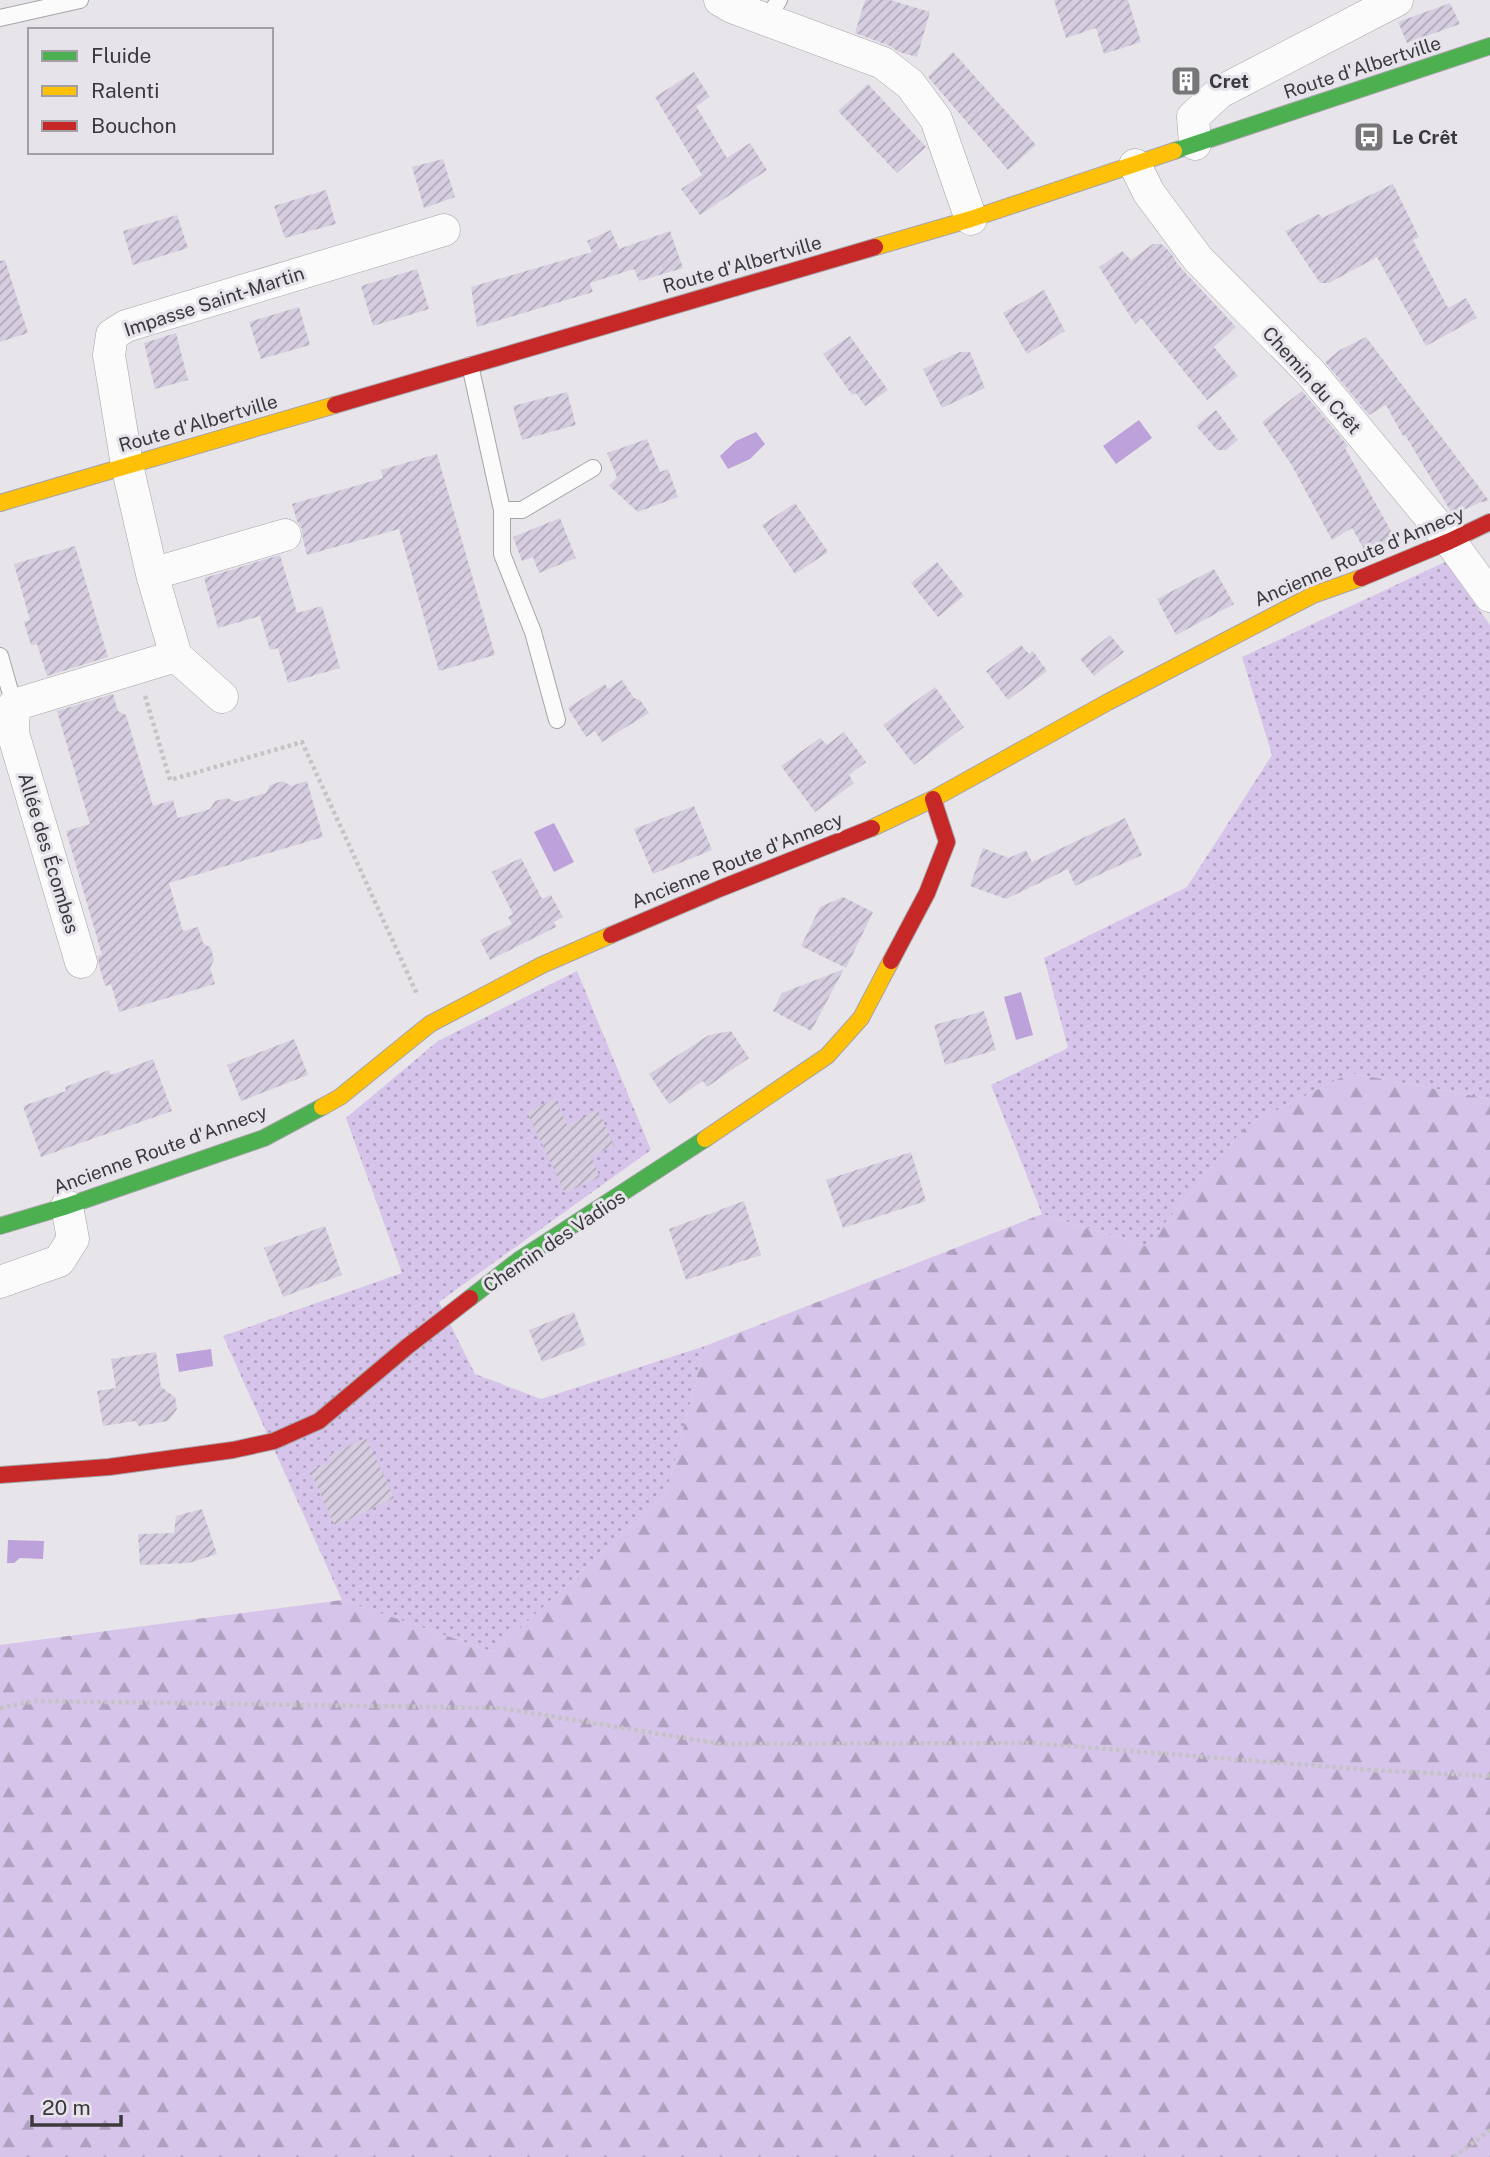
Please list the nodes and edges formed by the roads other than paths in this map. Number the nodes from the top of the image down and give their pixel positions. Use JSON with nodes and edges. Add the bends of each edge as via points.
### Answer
{"nodes":[{"id":1,"x":80,"y":0,"type":"edge"},
{"id":2,"x":720,"y":0,"type":"edge"},
{"id":3,"x":1397,"y":0,"type":"edge"},
{"id":4,"x":773,"y":10,"type":"edge"},
{"id":5,"x":0,"y":18,"type":"edge"},
{"id":6,"x":1490,"y":46,"type":"edge"},
{"id":7,"x":1195,"y":144,"type":"junction"},
{"id":8,"x":1135,"y":165,"type":"junction"},
{"id":9,"x":971,"y":219,"type":"junction"},
{"id":10,"x":444,"y":230,"type":"dead end"},
{"id":11,"x":470,"y":365,"type":"junction"},
{"id":12,"x":127,"y":465,"type":"junction"},
{"id":13,"x":593,"y":468,"type":"dead end"},
{"id":14,"x":0,"y":503,"type":"edge"},
{"id":15,"x":502,"y":510,"type":"junction"},
{"id":16,"x":1490,"y":522,"type":"edge"},
{"id":17,"x":285,"y":535,"type":"dead end"},
{"id":18,"x":1450,"y":541,"type":"junction"},
{"id":19,"x":152,"y":575,"type":"junction"},
{"id":20,"x":1490,"y":596,"type":"edge"},
{"id":21,"x":0,"y":656,"type":"edge"},
{"id":22,"x":176,"y":656,"type":"junction"},
{"id":23,"x":222,"y":697,"type":"dead end"},
{"id":24,"x":557,"y":720,"type":"dead end"},
{"id":25,"x":9,"y":725,"type":"edge"},
{"id":26,"x":933,"y":799,"type":"junction"},
{"id":27,"x":81,"y":962,"type":"dead end"},
{"id":28,"x":67,"y":1206,"type":"junction"},
{"id":29,"x":0,"y":1226,"type":"edge"},
{"id":30,"x":0,"y":1282,"type":"edge"},
{"id":31,"x":0,"y":1475,"type":"edge"}],
"edges":[{"from":1,"to":5,"type":"lane"},
{"from":2,"to":4,"type":"street","via":[[732,7]]},
{"from":3,"to":7,"type":"street","via":[[1220,92],[1193,117]]},
{"from":4,"to":9,"type":"street","via":[[883,63],[911,84],[936,119]]},
{"from":6,"to":7,"type":"street","name":"Route d'Albertville"},
{"from":7,"to":8,"type":"street","name":"Route d'Albertville"},
{"from":8,"to":9,"type":"street","name":"Route d'Albertville"},
{"from":8,"to":18,"type":"street","name":"Chemin du Crêt","via":[[1149,193],[1198,259],[1310,372]]},
{"from":9,"to":11,"type":"street","name":"Route d'Albertville"},
{"from":10,"to":12,"type":"street","name":"Impasse Saint-Martin","via":[[126,326],[112,335],[109,355]]},
{"from":11,"to":12,"type":"street","name":"Route d'Albertville"},
{"from":11,"to":15,"type":"lane"},
{"from":12,"to":14,"type":"street","name":"Route d'Albertville"},
{"from":12,"to":19,"type":"street"},
{"from":13,"to":15,"type":"lane","via":[[523,510]]},
{"from":15,"to":24,"type":"lane","via":[[502,554],[533,632]]},
{"from":16,"to":18,"type":"street","name":"Ancienne Route d'Annecy"},
{"from":17,"to":19,"type":"street"},
{"from":18,"to":20,"type":"street","name":"Chemin du Crêt"},
{"from":18,"to":26,"type":"street","name":"Ancienne Route d'Annecy","via":[[1313,595]]},
{"from":19,"to":22,"type":"street"},
{"from":21,"to":25,"type":"lane"},
{"from":22,"to":23,"type":"street"},
{"from":22,"to":25,"type":"street","via":[[137,668]]},
{"from":25,"to":27,"type":"street","name":"Allée des Écombes"},
{"from":26,"to":28,"type":"street","name":"Ancienne Route d'Annecy","via":[[542,965],[430,1024],[340,1097],[264,1138]]},
{"from":26,"to":31,"type":"street","name":"Chemin des Vadios","via":[[947,842],[927,893],[861,1018],[827,1056],[519,1260],[319,1421],[274,1441],[233,1450],[109,1467]]},
{"from":28,"to":29,"type":"street","name":"Ancienne Route d'Annecy"},
{"from":28,"to":30,"type":"street","via":[[73,1239],[60,1261]]}]}
